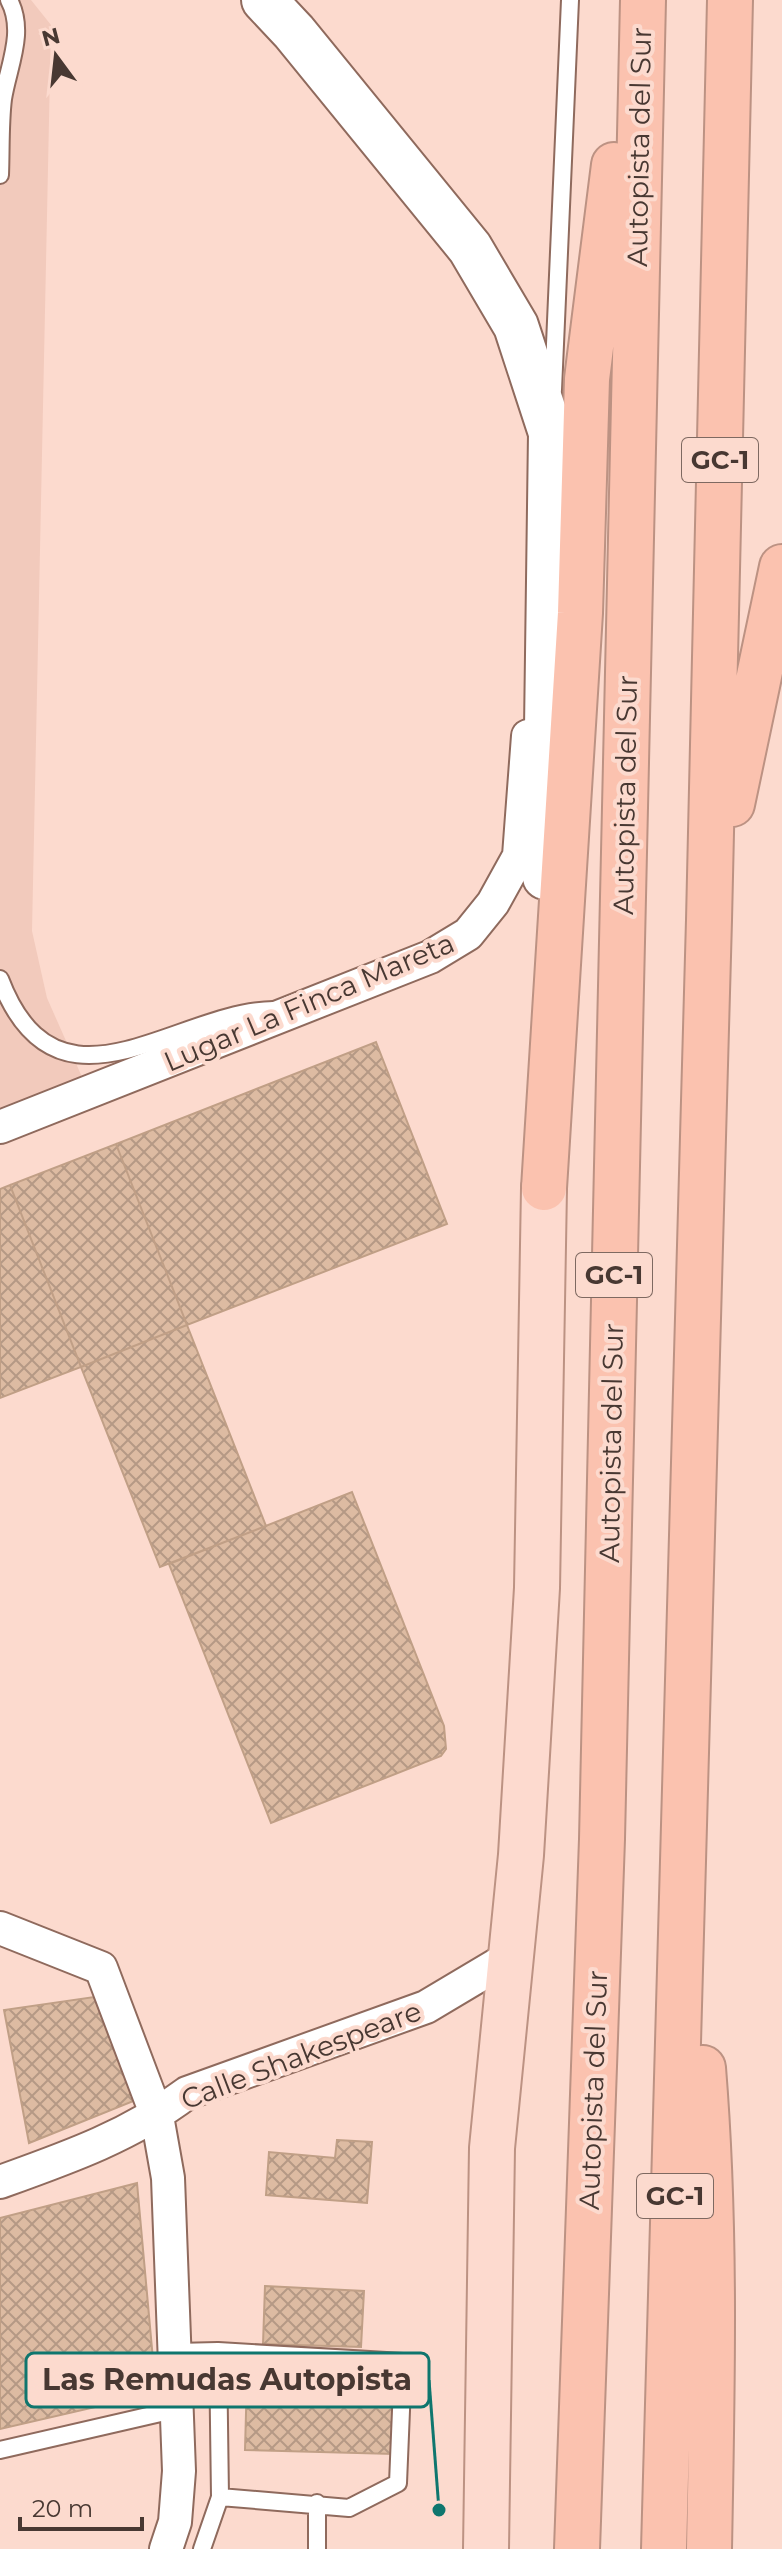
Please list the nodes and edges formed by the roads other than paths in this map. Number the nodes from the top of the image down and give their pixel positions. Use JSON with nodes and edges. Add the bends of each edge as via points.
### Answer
{"nodes":[{"id":1,"x":9,"y":0,"type":"edge"},
{"id":2,"x":264,"y":0,"type":"edge"},
{"id":3,"x":570,"y":0,"type":"edge"},
{"id":4,"x":635,"y":0,"type":"edge"},
{"id":5,"x":643,"y":0,"type":"edge"},
{"id":6,"x":730,"y":0,"type":"edge"},
{"id":7,"x":0,"y":175,"type":"edge"},
{"id":8,"x":551,"y":433,"type":"junction"},
{"id":9,"x":782,"y":567,"type":"edge"},
{"id":10,"x":546,"y":598,"type":"junction"},
{"id":11,"x":709,"y":920,"type":"junction"},
{"id":12,"x":0,"y":979,"type":"edge"},
{"id":13,"x":300,"y":1010,"type":"junction"},
{"id":14,"x":0,"y":1127,"type":"edge"},
{"id":15,"x":544,"y":1188,"type":"junction"},
{"id":16,"x":685,"y":1843,"type":"junction"},
{"id":17,"x":0,"y":1928,"type":"edge"},
{"id":18,"x":510,"y":1957,"type":"junction"},
{"id":19,"x":157,"y":2116,"type":"junction"},
{"id":20,"x":0,"y":2182,"type":"edge"},
{"id":21,"x":218,"y":2351,"type":"junction"},
{"id":22,"x":176,"y":2352,"type":"junction"},
{"id":23,"x":178,"y":2409,"type":"junction"},
{"id":24,"x":0,"y":2450,"type":"edge"},
{"id":25,"x":220,"y":2497,"type":"junction"},
{"id":26,"x":317,"y":2503,"type":"junction"},
{"id":27,"x":166,"y":2549,"type":"edge"},
{"id":28,"x":202,"y":2549,"type":"edge"},
{"id":29,"x":317,"y":2549,"type":"edge"},
{"id":30,"x":486,"y":2549,"type":"edge"},
{"id":31,"x":577,"y":2549,"type":"edge"},
{"id":32,"x":664,"y":2549,"type":"edge"},
{"id":33,"x":709,"y":2549,"type":"edge"}],
"edges":[{"from":1,"to":7,"type":"lane","via":[[15,11],[14,62],[3,98]]},
{"from":2,"to":8,"type":"street","via":[[470,248],[516,326]]},
{"from":3,"to":8,"type":"lane"},
{"from":4,"to":15,"type":"highway","via":[[587,379],[580,613]]},
{"from":5,"to":31,"type":"highway","name":"Autopista del Sur","number":"GC-1","via":[[601,1855]]},
{"from":6,"to":11,"type":"highway","number":"GC-1"},
{"from":8,"to":10,"type":"street"},
{"from":9,"to":11,"type":"highway"},
{"from":10,"to":13,"type":"street","name":"Lugar La Finca Mareta","via":[[519,856],[493,903],[468,934],[430,957]]},
{"from":10,"to":15,"type":"street"},
{"from":11,"to":16,"type":"highway","number":"GC-1"},
{"from":12,"to":13,"type":"lane","via":[[13,1012],[38,1036],[59,1049],[88,1056],[140,1049],[248,1010]]},
{"from":13,"to":14,"type":"street","name":"Lugar La Finca Mareta"},
{"from":15,"to":18,"type":"main road","via":[[537,1588]]},
{"from":16,"to":32,"type":"highway","number":"GC-1"},
{"from":16,"to":33,"type":"highway","via":[[710,2162],[714,2298]]},
{"from":17,"to":19,"type":"street","via":[[101,1968]]},
{"from":18,"to":19,"type":"street","name":"Calle Shakespeare","via":[[426,2007],[187,2093]]},
{"from":18,"to":30,"type":"main road","via":[[492,2148]]},
{"from":19,"to":20,"type":"street","name":"Calle Shakespeare","via":[[94,2149]]},
{"from":19,"to":22,"type":"street","via":[[168,2178]]},
{"from":21,"to":22,"type":"lane"},
{"from":21,"to":25,"type":"lane"},
{"from":21,"to":26,"type":"lane","via":[[403,2362],[398,2483],[349,2508]]},
{"from":22,"to":23,"type":"street"},
{"from":23,"to":24,"type":"lane"},
{"from":23,"to":27,"type":"street","via":[[175,2522]]},
{"from":25,"to":26,"type":"lane"},
{"from":25,"to":28,"type":"lane"},
{"from":26,"to":29,"type":"lane"}]}
